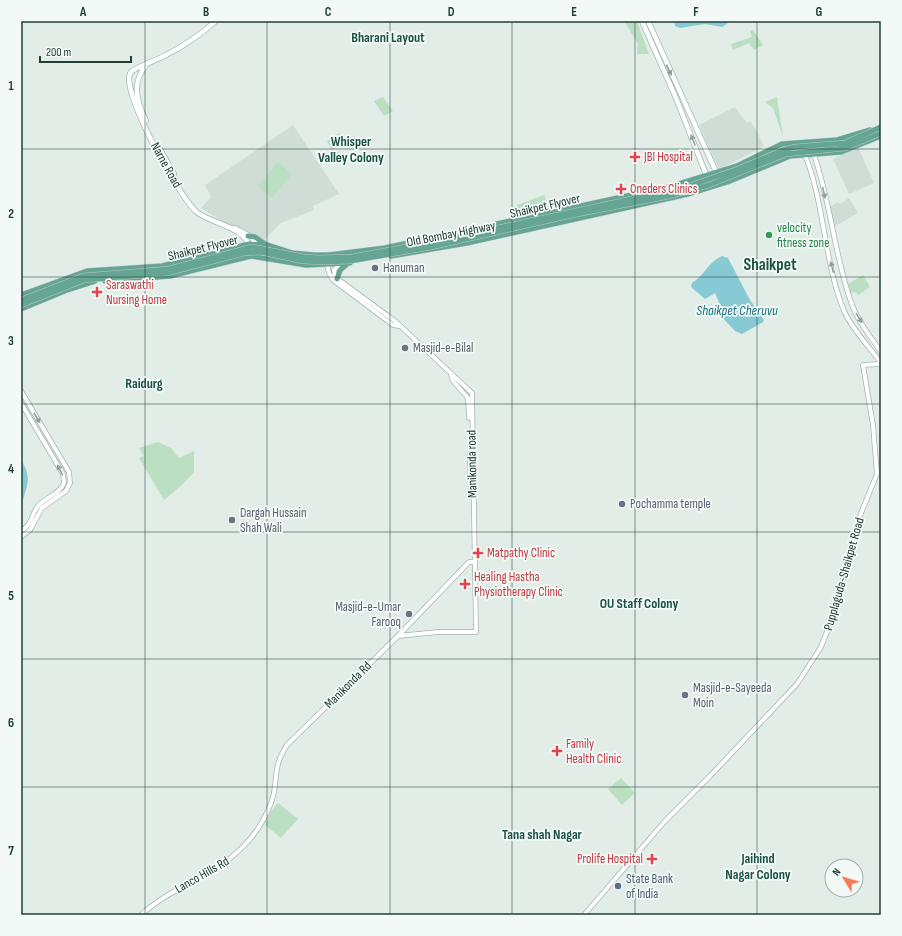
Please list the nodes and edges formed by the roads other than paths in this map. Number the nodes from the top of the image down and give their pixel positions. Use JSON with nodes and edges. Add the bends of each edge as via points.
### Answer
{"nodes":[{"id":1,"x":216,"y":21,"type":"edge"},
{"id":2,"x":642,"y":21,"type":"edge"},
{"id":3,"x":648,"y":21,"type":"edge"},
{"id":4,"x":146,"y":65,"type":"junction"},
{"id":5,"x":693,"y":119,"type":"junction"},
{"id":6,"x":686,"y":122,"type":"junction"},
{"id":7,"x":880,"y":127,"type":"edge"},
{"id":8,"x":881,"y":135,"type":"edge"},
{"id":9,"x":805,"y":155,"type":"junction"},
{"id":10,"x":814,"y":155,"type":"junction"},
{"id":11,"x":717,"y":174,"type":"junction"},
{"id":12,"x":707,"y":177,"type":"junction"},
{"id":13,"x":672,"y":186,"type":"junction"},
{"id":14,"x":674,"y":197,"type":"junction"},
{"id":15,"x":483,"y":227,"type":"junction"},
{"id":16,"x":248,"y":236,"type":"junction"},
{"id":17,"x":484,"y":238,"type":"junction"},
{"id":18,"x":249,"y":244,"type":"junction"},
{"id":19,"x":256,"y":244,"type":"junction"},
{"id":20,"x":266,"y":245,"type":"junction"},
{"id":21,"x":257,"y":256,"type":"junction"},
{"id":22,"x":349,"y":263,"type":"junction"},
{"id":23,"x":340,"y":264,"type":"junction"},
{"id":24,"x":327,"y":265,"type":"junction"},
{"id":25,"x":338,"y":279,"type":"junction"},
{"id":26,"x":21,"y":295,"type":"edge"},
{"id":27,"x":21,"y":300,"type":"edge"},
{"id":28,"x":21,"y":305,"type":"edge"},
{"id":29,"x":21,"y":309,"type":"edge"},
{"id":30,"x":398,"y":326,"type":"junction"},
{"id":31,"x":881,"y":352,"type":"edge"},
{"id":32,"x":881,"y":363,"type":"edge"},
{"id":33,"x":21,"y":391,"type":"edge"},
{"id":34,"x":21,"y":403,"type":"edge"},
{"id":35,"x":40,"y":507,"type":"junction"},
{"id":36,"x":30,"y":526,"type":"junction"},
{"id":37,"x":21,"y":531,"type":"edge"},
{"id":38,"x":21,"y":537,"type":"edge"},
{"id":39,"x":474,"y":562,"type":"junction"},
{"id":40,"x":398,"y":636,"type":"junction"},
{"id":41,"x":258,"y":829,"type":"joint"},
{"id":42,"x":141,"y":915,"type":"edge"},
{"id":43,"x":584,"y":915,"type":"edge"}],
"edges":[{"from":1,"to":4,"type":"main road","name":"Narne Road","via":[[179,48]]},
{"from":2,"to":6,"type":"main road"},
{"from":3,"to":5,"type":"main road","one_way":true},
{"from":4,"to":16,"type":"main road","name":"Narne Road","via":[[137,79],[138,101],[154,138],[185,195],[199,211]]},
{"from":4,"to":18,"type":"main road","name":"Narne Road","via":[[132,70],[129,74],[134,102],[183,196],[198,213],[240,234]]},
{"from":5,"to":6,"type":"main road"},
{"from":5,"to":11,"type":"main road"},
{"from":12,"to":6,"type":"main road","one_way":true},
{"from":7,"to":8,"type":"main road"},
{"from":7,"to":11,"type":"main road","name":"Old Bombay Highway","via":[[837,140],[782,144]]},
{"from":7,"to":27,"type":"main road","name":"Shaikpet Flyover","bridge":true,"via":[[845,143],[783,150],[738,169],[686,186],[433,242],[352,257],[304,257],[248,248],[169,269],[83,276]]},
{"from":8,"to":10,"type":"main road","name":"Old Bombay Highway","via":[[841,152]]},
{"from":8,"to":28,"type":"main road","name":"Shaikpet Flyover","bridge":true,"via":[[845,148],[786,154],[709,185],[669,196],[431,246],[350,261],[303,261],[261,252],[244,253],[168,273],[84,280]]},
{"from":9,"to":10,"type":"main road","name":"Old Bombay Highway"},
{"from":9,"to":14,"type":"main road","name":"Old Bombay Highway","via":[[790,156],[730,181]]},
{"from":32,"to":9,"type":"street","one_way":true,"via":[[845,313]]},
{"from":10,"to":31,"type":"street","one_way":true,"via":[[851,302],[857,316]]},
{"from":11,"to":12,"type":"main road","name":"Old Bombay Highway"},
{"from":12,"to":13,"type":"main road","name":"Old Bombay Highway"},
{"from":13,"to":14,"type":"main road"},
{"from":13,"to":15,"type":"main road","name":"Old Bombay Highway"},
{"from":14,"to":17,"type":"main road","name":"Old Bombay Highway"},
{"from":15,"to":17,"type":"main road"},
{"from":15,"to":20,"type":"main road","name":"Old Bombay Highway","via":[[385,248],[329,255],[292,253]]},
{"from":16,"to":19,"type":"main road","name":"Narne Road"},
{"from":16,"to":20,"type":"main road","via":[[255,237]]},
{"from":17,"to":22,"type":"main road","name":"Old Bombay Highway"},
{"from":18,"to":19,"type":"main road"},
{"from":18,"to":26,"type":"main road","via":[[162,266],[87,271]]},
{"from":19,"to":20,"type":"main road"},
{"from":19,"to":21,"type":"main road"},
{"from":21,"to":24,"type":"main road","name":"Old Bombay Highway"},
{"from":21,"to":29,"type":"main road","name":"Old Bombay Highway","via":[[238,258],[170,276],[92,281]]},
{"from":22,"to":23,"type":"main road","name":"Old Bombay Highway"},
{"from":22,"to":25,"type":"main road","via":[[340,270]]},
{"from":23,"to":24,"type":"main road","name":"Old Bombay Highway"},
{"from":23,"to":25,"type":"street","via":[[334,270],[334,275]]},
{"from":24,"to":30,"type":"street","name":"Manikonda road","via":[[333,280]]},
{"from":25,"to":30,"type":"street","name":"Manikonda road","via":[[395,321]]},
{"from":30,"to":39,"type":"street","name":"Manikonda road","via":[[452,375],[453,381],[466,390]]},
{"from":32,"to":43,"type":"street","name":"Pupplaguda-Shaikpet Road","via":[[863,365],[873,425],[877,474],[854,534],[827,635],[797,684],[665,821]]},
{"from":33,"to":35,"type":"street","one_way":true,"via":[[70,477],[66,491]]},
{"from":35,"to":34,"type":"street","one_way":true,"via":[[63,486],[64,479]]},
{"from":35,"to":36,"type":"street"},
{"from":36,"to":37,"type":"street"},
{"from":36,"to":38,"type":"street"},
{"from":39,"to":40,"type":"street","name":"Manikonda Rd","via":[[469,562]]},
{"from":39,"to":40,"type":"street","name":"Manikonda road","via":[[475,632]]},
{"from":40,"to":41,"type":"street","name":"Manikonda Rd","via":[[287,745],[276,767],[272,799]]},
{"from":41,"to":42,"type":"street","name":"Lanco Hills Rd","via":[[232,858],[217,869],[166,895]]}]}
